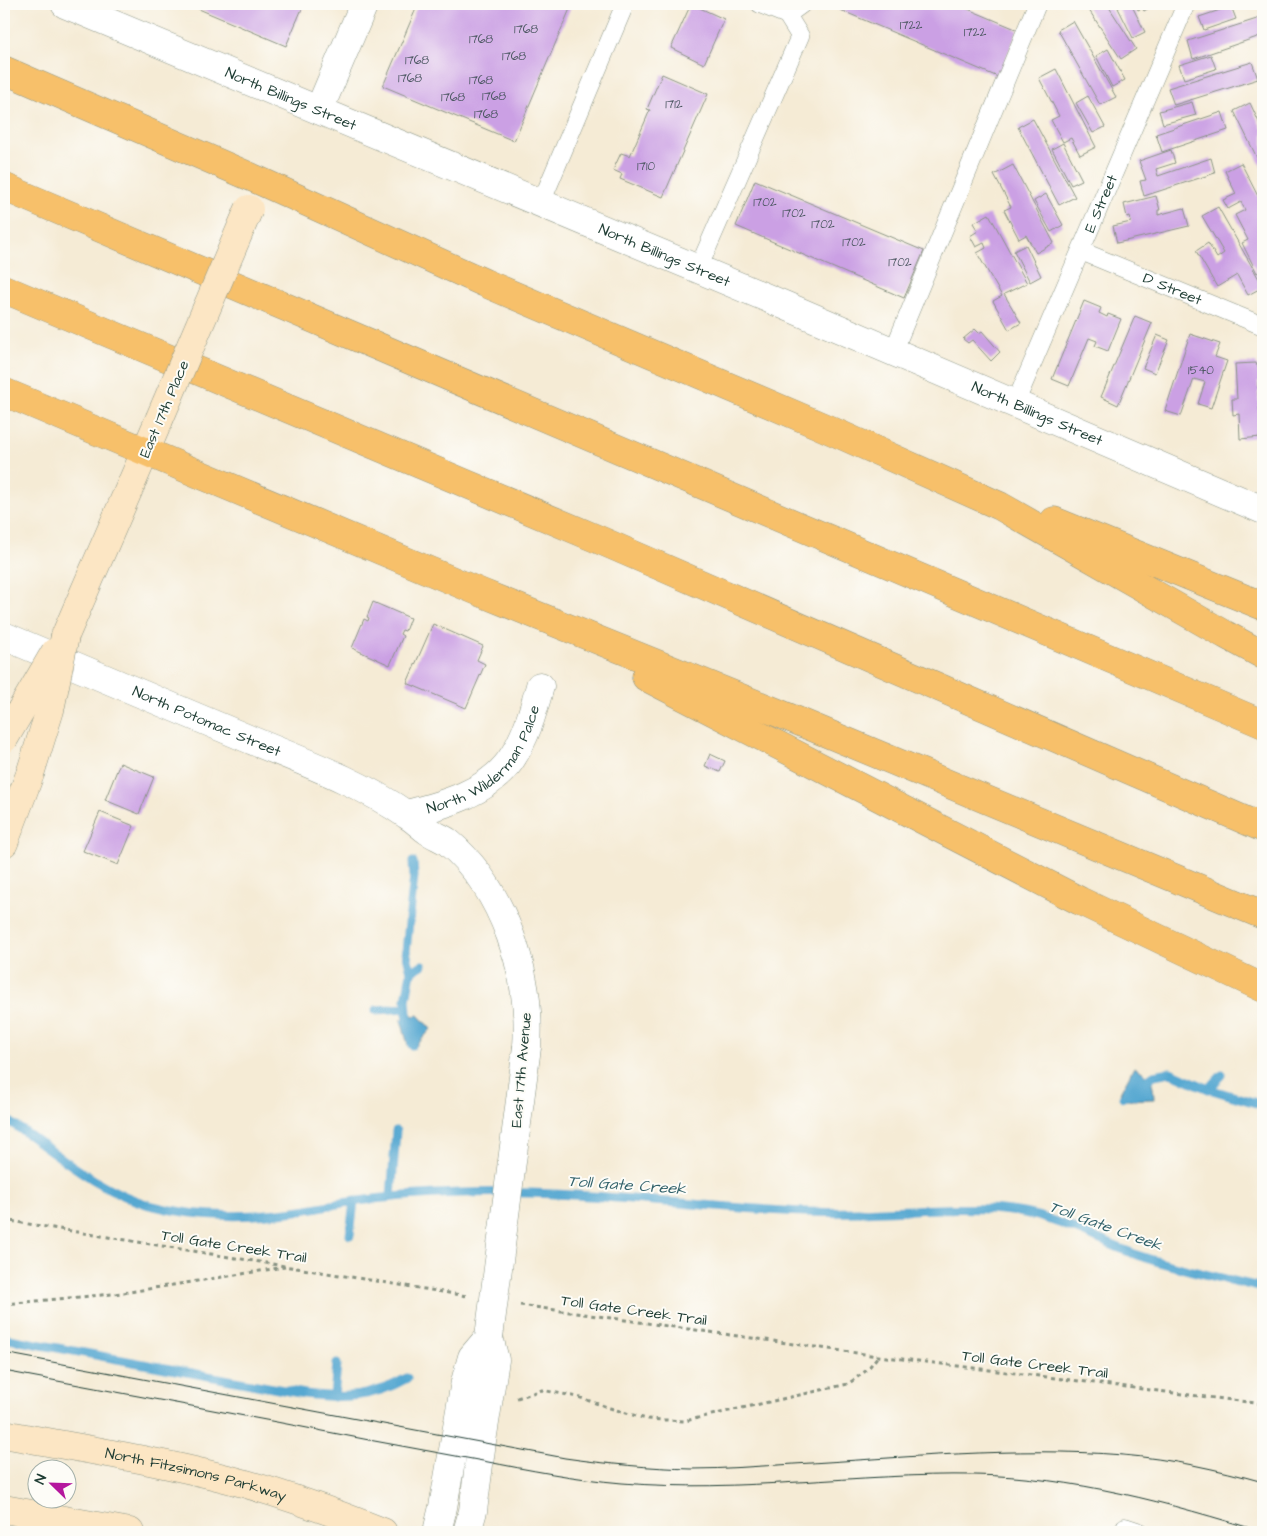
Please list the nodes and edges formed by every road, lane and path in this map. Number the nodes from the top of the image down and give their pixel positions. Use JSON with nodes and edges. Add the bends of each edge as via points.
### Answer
{"nodes":[{"id":1,"x":65,"y":4,"type":"edge"},
{"id":2,"x":364,"y":4,"type":"edge"},
{"id":3,"x":625,"y":4,"type":"edge"},
{"id":4,"x":760,"y":4,"type":"edge"},
{"id":5,"x":802,"y":4,"type":"edge"},
{"id":6,"x":1037,"y":4,"type":"edge"},
{"id":7,"x":1186,"y":4,"type":"edge"},
{"id":8,"x":787,"y":15,"type":"junction"},
{"id":9,"x":4,"y":70,"type":"edge"},
{"id":10,"x":318,"y":110,"type":"junction"},
{"id":11,"x":260,"y":181,"type":"junction"},
{"id":12,"x":4,"y":187,"type":"edge"},
{"id":13,"x":541,"y":203,"type":"junction"},
{"id":14,"x":1081,"y":251,"type":"junction"},
{"id":15,"x":698,"y":269,"type":"junction"},
{"id":16,"x":4,"y":289,"type":"edge"},
{"id":17,"x":1263,"y":326,"type":"edge"},
{"id":18,"x":893,"y":352,"type":"junction"},
{"id":19,"x":4,"y":392,"type":"edge"},
{"id":20,"x":1015,"y":404,"type":"junction"},
{"id":21,"x":821,"y":426,"type":"junction"},
{"id":22,"x":145,"y":452,"type":"junction"},
{"id":23,"x":1263,"y":510,"type":"edge"},
{"id":24,"x":482,"y":593,"type":"junction"},
{"id":25,"x":1263,"y":606,"type":"edge"},
{"id":26,"x":4,"y":636,"type":"edge"},
{"id":27,"x":65,"y":636,"type":"junction"},
{"id":28,"x":1263,"y":655,"type":"edge"},
{"id":29,"x":540,"y":686,"type":"dead end"},
{"id":30,"x":1263,"y":724,"type":"edge"},
{"id":31,"x":4,"y":739,"type":"edge"},
{"id":32,"x":407,"y":814,"type":"junction"},
{"id":33,"x":1263,"y":828,"type":"edge"},
{"id":34,"x":4,"y":843,"type":"edge"},
{"id":35,"x":1263,"y":916,"type":"edge"},
{"id":36,"x":1263,"y":988,"type":"edge"},
{"id":37,"x":4,"y":1220,"type":"edge"},
{"id":38,"x":288,"y":1266,"type":"junction"},
{"id":39,"x":470,"y":1297,"type":"dead end"},
{"id":40,"x":4,"y":1304,"type":"edge"},
{"id":41,"x":518,"y":1305,"type":"dead end"},
{"id":42,"x":489,"y":1337,"type":"junction"},
{"id":43,"x":878,"y":1356,"type":"junction"},
{"id":44,"x":515,"y":1399,"type":"dead end"},
{"id":45,"x":1263,"y":1404,"type":"edge"},
{"id":46,"x":4,"y":1434,"type":"edge"},
{"id":47,"x":4,"y":1509,"type":"edge"},
{"id":48,"x":87,"y":1528,"type":"edge"},
{"id":49,"x":130,"y":1532,"type":"edge"},
{"id":50,"x":384,"y":1532,"type":"edge"},
{"id":51,"x":437,"y":1532,"type":"edge"},
{"id":52,"x":467,"y":1532,"type":"edge"},
{"id":53,"x":1123,"y":1532,"type":"edge"},
{"id":54,"x":1140,"y":1532,"type":"edge"}],
"edges":[{"from":1,"to":10,"type":"street","name":"North Billings Street"},
{"from":2,"to":10,"type":"street"},
{"from":3,"to":13,"type":"lane"},
{"from":4,"to":8,"type":"lane"},
{"from":5,"to":8,"type":"lane"},
{"from":6,"to":18,"type":"lane"},
{"from":7,"to":14,"type":"lane","name":"E Street"},
{"from":8,"to":15,"type":"lane","via":[[800,36]]},
{"from":9,"to":11,"type":"highway"},
{"from":10,"to":13,"type":"street","name":"North Billings Street"},
{"from":11,"to":21,"type":"highway","via":[[485,283]]},
{"from":11,"to":22,"type":"main road","name":"East 17th Place","bridge":true},
{"from":12,"to":30,"type":"highway"},
{"from":13,"to":15,"type":"street","name":"North Billings Street"},
{"from":14,"to":17,"type":"lane","name":"D Street"},
{"from":14,"to":20,"type":"lane","name":"E Street"},
{"from":15,"to":18,"type":"street","name":"North Billings Street"},
{"from":16,"to":33,"type":"highway","via":[[596,538]]},
{"from":18,"to":20,"type":"street","name":"North Billings Street"},
{"from":19,"to":22,"type":"highway"},
{"from":20,"to":23,"type":"street","name":"North Billings Street"},
{"from":21,"to":25,"type":"highway"},
{"from":21,"to":28,"type":"highway","via":[[1000,506]]},
{"from":22,"to":24,"type":"highway"},
{"from":22,"to":27,"type":"main road","name":"East 17th Place"},
{"from":24,"to":35,"type":"highway"},
{"from":24,"to":36,"type":"highway","via":[[1080,901]]},
{"from":26,"to":32,"type":"street","name":"North Potomac Street","via":[[329,773]]},
{"from":27,"to":31,"type":"main road","name":"East 17th Place","bridge":true},
{"from":27,"to":34,"type":"main road","name":"East 17th Place","bridge":true,"via":[[50,710]]},
{"from":29,"to":32,"type":"street","name":"North Wilderman Palce","via":[[521,741],[497,776],[439,806]]},
{"from":32,"to":42,"type":"street","name":"East 17th Avenue","bridge":true,"via":[[447,842],[474,870],[495,902],[510,936],[525,992],[527,1047]]},
{"from":37,"to":38,"type":"path","name":"Toll Gate Creek Trail"},
{"from":38,"to":39,"type":"path","name":"Toll Gate Creek Trail"},
{"from":38,"to":40,"type":"path","via":[[124,1293]]},
{"from":41,"to":43,"type":"path","name":"Toll Gate Creek Trail"},
{"from":42,"to":51,"type":"street","via":[[472,1357],[465,1382]]},
{"from":42,"to":52,"type":"street","name":"East 17th Avenue","via":[[496,1360]]},
{"from":43,"to":44,"type":"path","via":[[868,1370],[848,1384],[685,1421],[646,1419],[578,1397],[542,1390]]},
{"from":43,"to":45,"type":"path","name":"Toll Gate Creek Trail"},
{"from":46,"to":50,"type":"main road","name":"North Fitzsimons Parkway","via":[[228,1479],[310,1504]]},
{"from":47,"to":48,"type":"main road"},
{"from":48,"to":49,"type":"main road"},
{"from":53,"to":54,"type":"lane","via":[[1125,1528]]}]}
